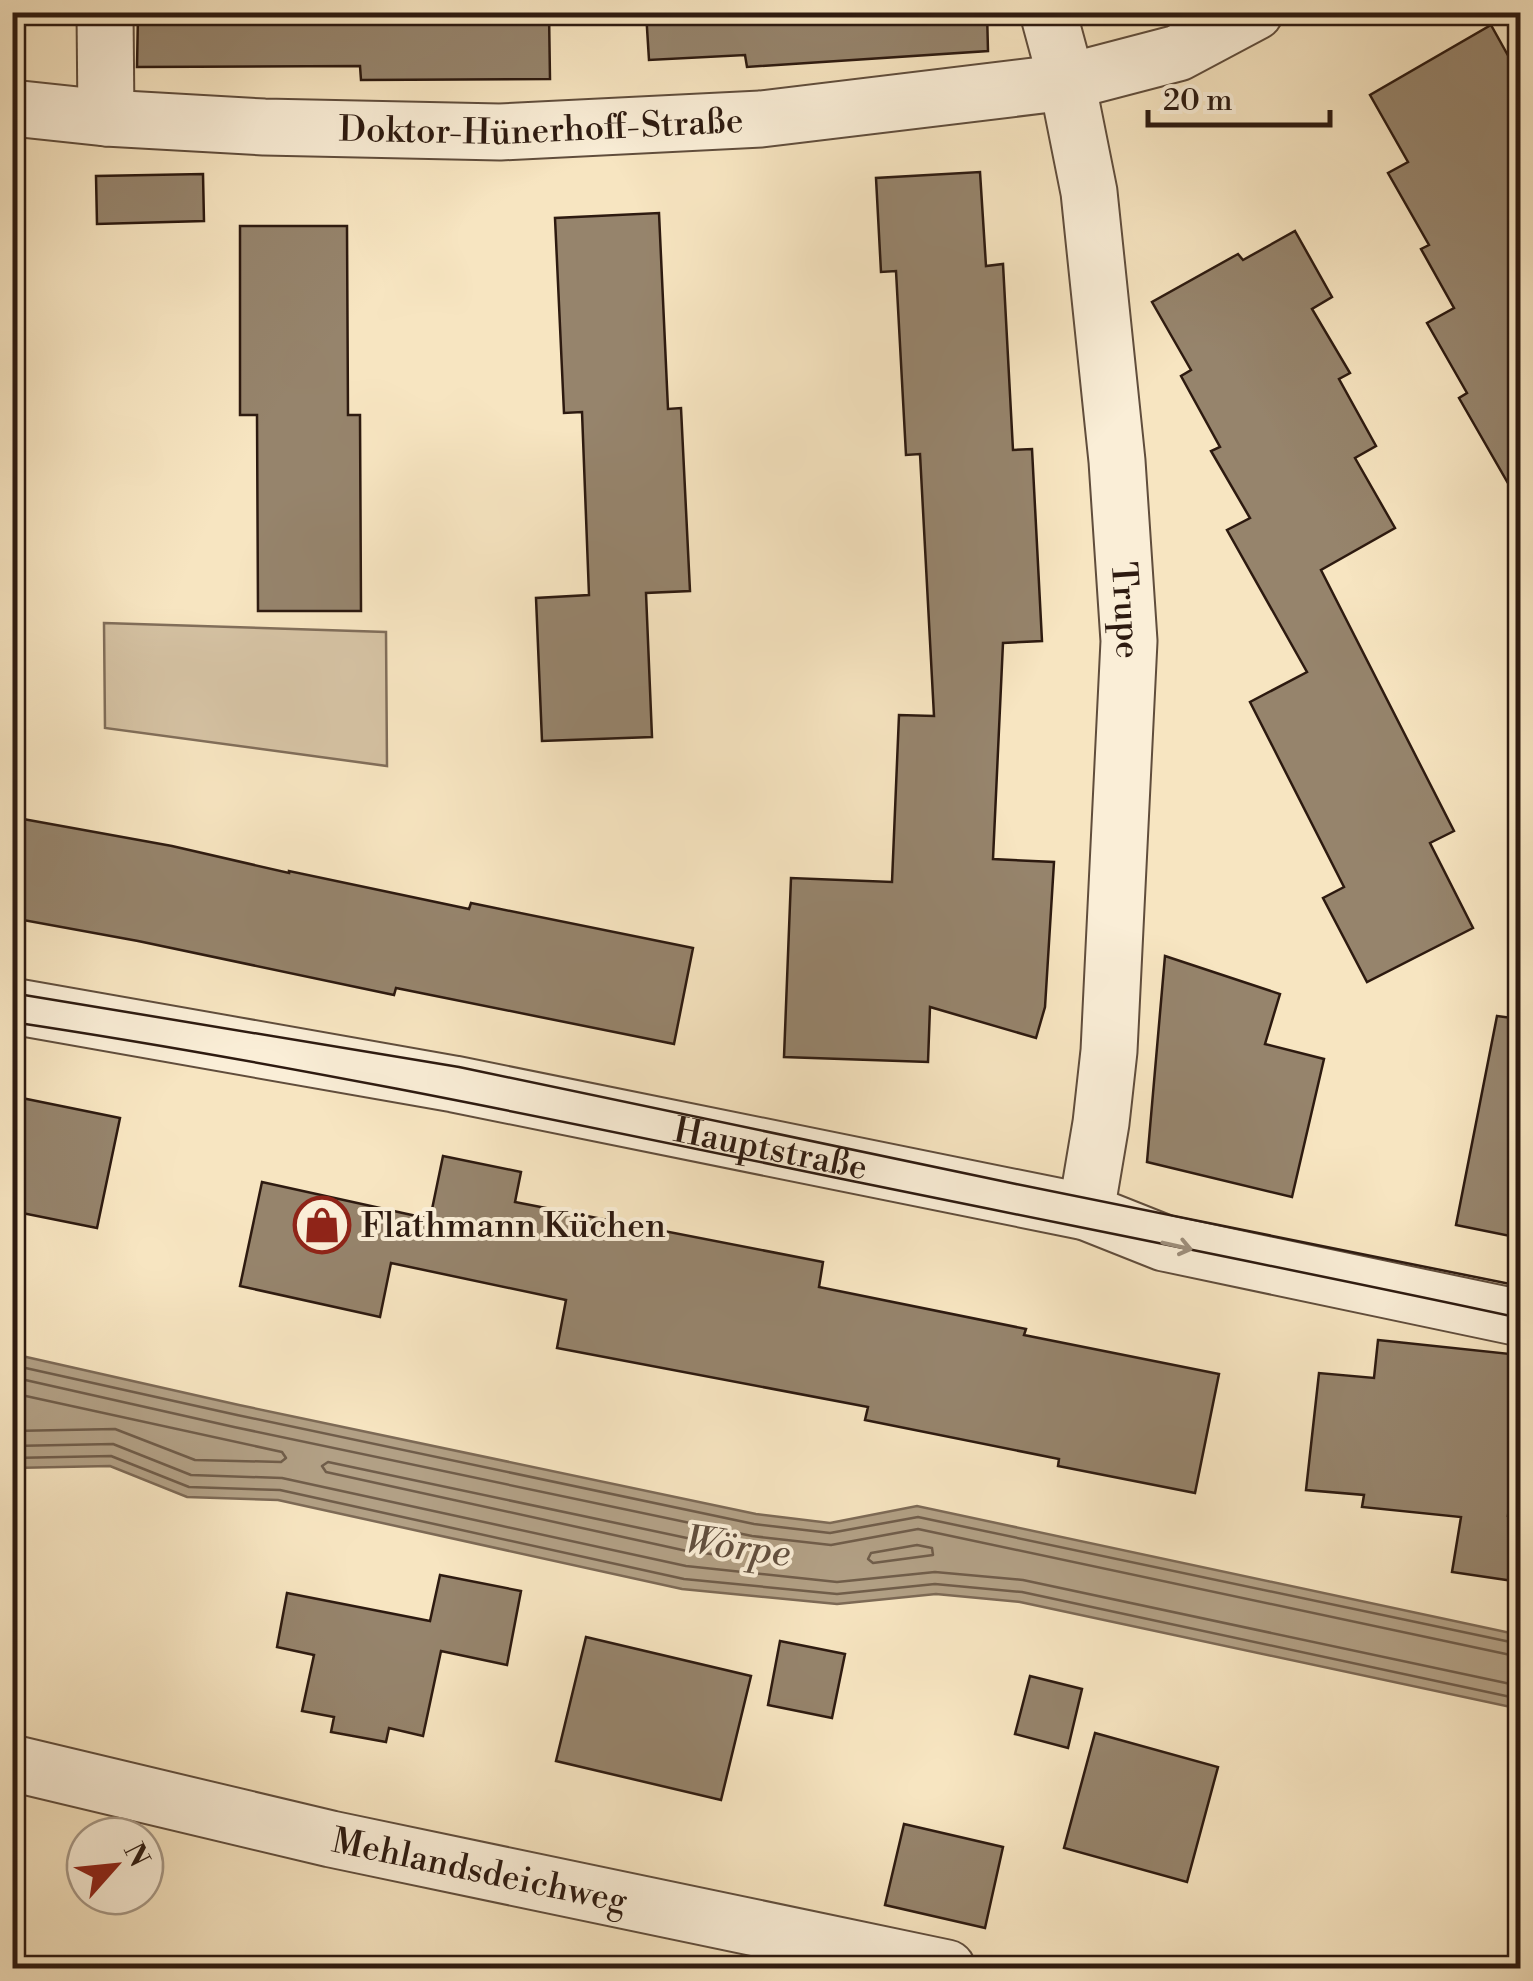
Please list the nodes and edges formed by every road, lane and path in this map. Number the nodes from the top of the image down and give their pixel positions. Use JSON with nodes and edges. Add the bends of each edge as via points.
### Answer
{"nodes":[{"id":1,"x":104,"y":12,"type":"edge"},
{"id":2,"x":1048,"y":12,"type":"edge"},
{"id":3,"x":1254,"y":12,"type":"edge"},
{"id":4,"x":1068,"y":82,"type":"junction"},
{"id":5,"x":12,"y":108,"type":"edge"},
{"id":6,"x":106,"y":118,"type":"junction"},
{"id":7,"x":12,"y":1006,"type":"edge"},
{"id":8,"x":1086,"y":1212,"type":"junction"},
{"id":9,"x":1520,"y":1318,"type":"edge"},
{"id":10,"x":12,"y":1762,"type":"edge"},
{"id":11,"x":947,"y":1968,"type":"edge"}],
"edges":[{"from":1,"to":6,"type":"street"},
{"from":2,"to":4,"type":"street","name":"Trupe"},
{"from":3,"to":4,"type":"street","name":"Doktor-Hünerhoff-Straße","via":[[1178,54]]},
{"from":4,"to":6,"type":"street","name":"Doktor-Hünerhoff-Straße","via":[[761,119],[500,132]]},
{"from":4,"to":8,"type":"street","name":"Trupe","via":[[1089,192],[1130,641],[1109,1052]]},
{"from":5,"to":6,"type":"street","name":"Doktor-Hünerhoff-Straße"},
{"from":7,"to":8,"type":"street","name":"Hauptstraße","via":[[454,1084]]},
{"from":8,"to":9,"type":"street","name":"Hauptstraße","one_way":true,"via":[[1164,1244]]},
{"from":10,"to":11,"type":"street","name":"Mehlandsdeichweg","via":[[331,1839]]}]}
